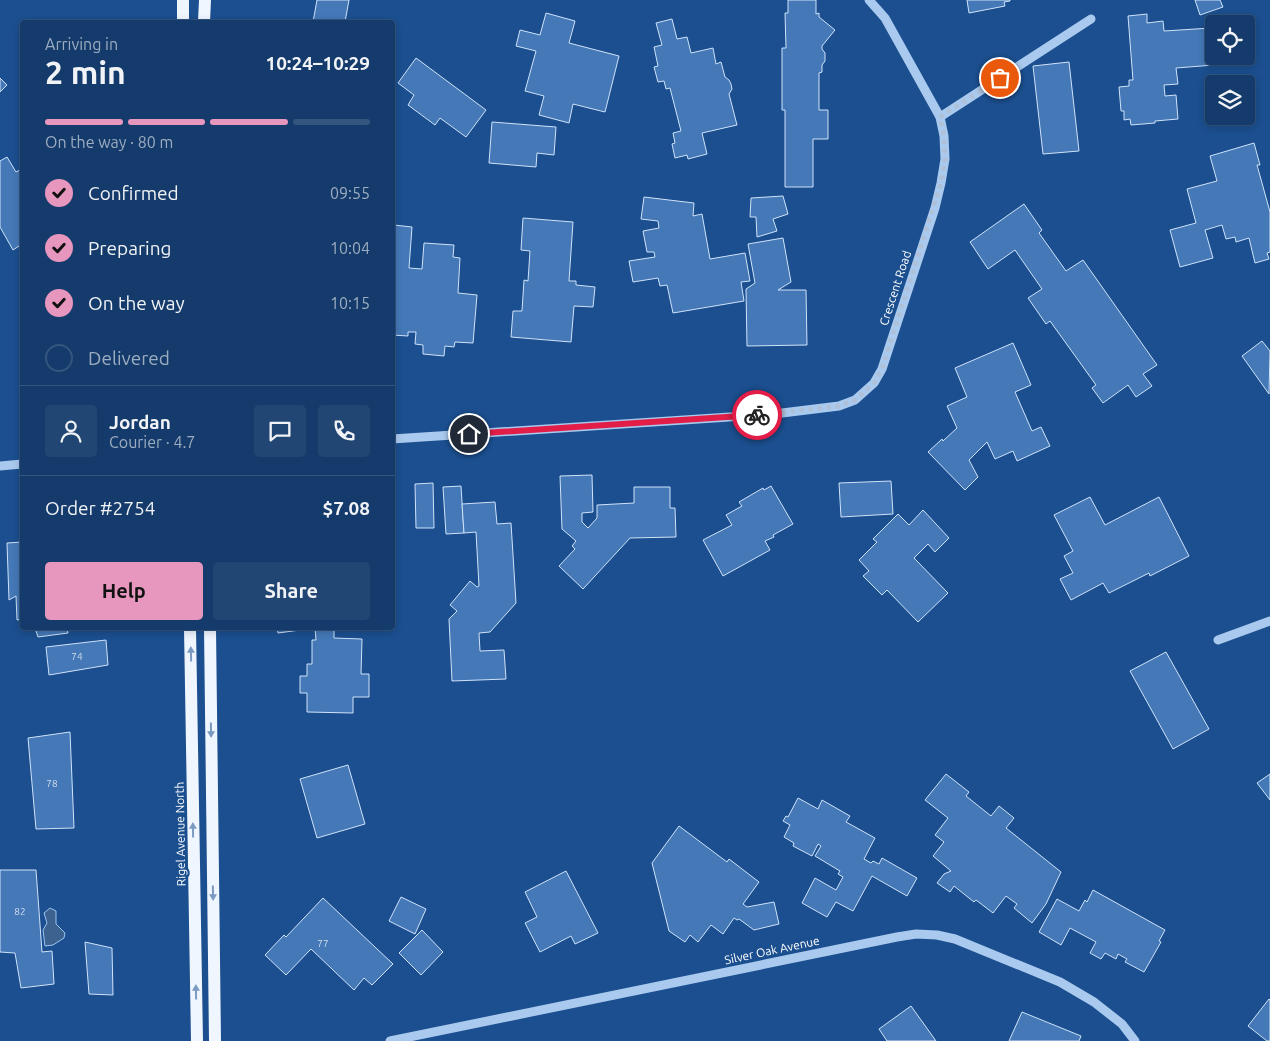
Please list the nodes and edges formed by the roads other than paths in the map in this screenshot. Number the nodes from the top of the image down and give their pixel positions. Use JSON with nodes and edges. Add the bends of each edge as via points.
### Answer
{"nodes":[{"id":1,"x":183,"y":0,"type":"edge"},
{"id":2,"x":205,"y":0,"type":"edge"},
{"id":3,"x":869,"y":0,"type":"edge"},
{"id":4,"x":1091,"y":19,"type":"dead end"},
{"id":5,"x":183,"y":20,"type":"edge"},
{"id":6,"x":204,"y":20,"type":"edge"},
{"id":7,"x":940,"y":117,"type":"junction"},
{"id":8,"x":395,"y":439,"type":"edge"},
{"id":9,"x":20,"y":464,"type":"edge"},
{"id":10,"x":0,"y":466,"type":"edge"},
{"id":11,"x":1270,"y":621,"type":"edge"},
{"id":12,"x":190,"y":630,"type":"edge"},
{"id":13,"x":210,"y":630,"type":"edge"},
{"id":14,"x":1218,"y":640,"type":"dead end"},
{"id":15,"x":197,"y":1041,"type":"edge"},
{"id":16,"x":215,"y":1041,"type":"edge"},
{"id":17,"x":390,"y":1041,"type":"edge"},
{"id":18,"x":1135,"y":1041,"type":"edge"}],
"edges":[{"from":1,"to":5,"type":"main road"},
{"from":2,"to":6,"type":"main road"},
{"from":3,"to":7,"type":"street","name":"Crescent Road","via":[[885,18]]},
{"from":4,"to":7,"type":"street"},
{"from":7,"to":8,"type":"street","name":"Crescent Road","via":[[945,160],[934,208],[882,369],[874,383],[855,400],[839,406],[774,414]]},
{"from":9,"to":10,"type":"street"},
{"from":11,"to":14,"type":"street"},
{"from":15,"to":12,"type":"main road","name":"Rigel Avenue North","one_way":true},
{"from":13,"to":16,"type":"main road","one_way":true},
{"from":17,"to":18,"type":"street","name":"Silver Oak Avenue","via":[[916,934],[956,940],[1060,982],[1094,1002],[1122,1024]]}]}
